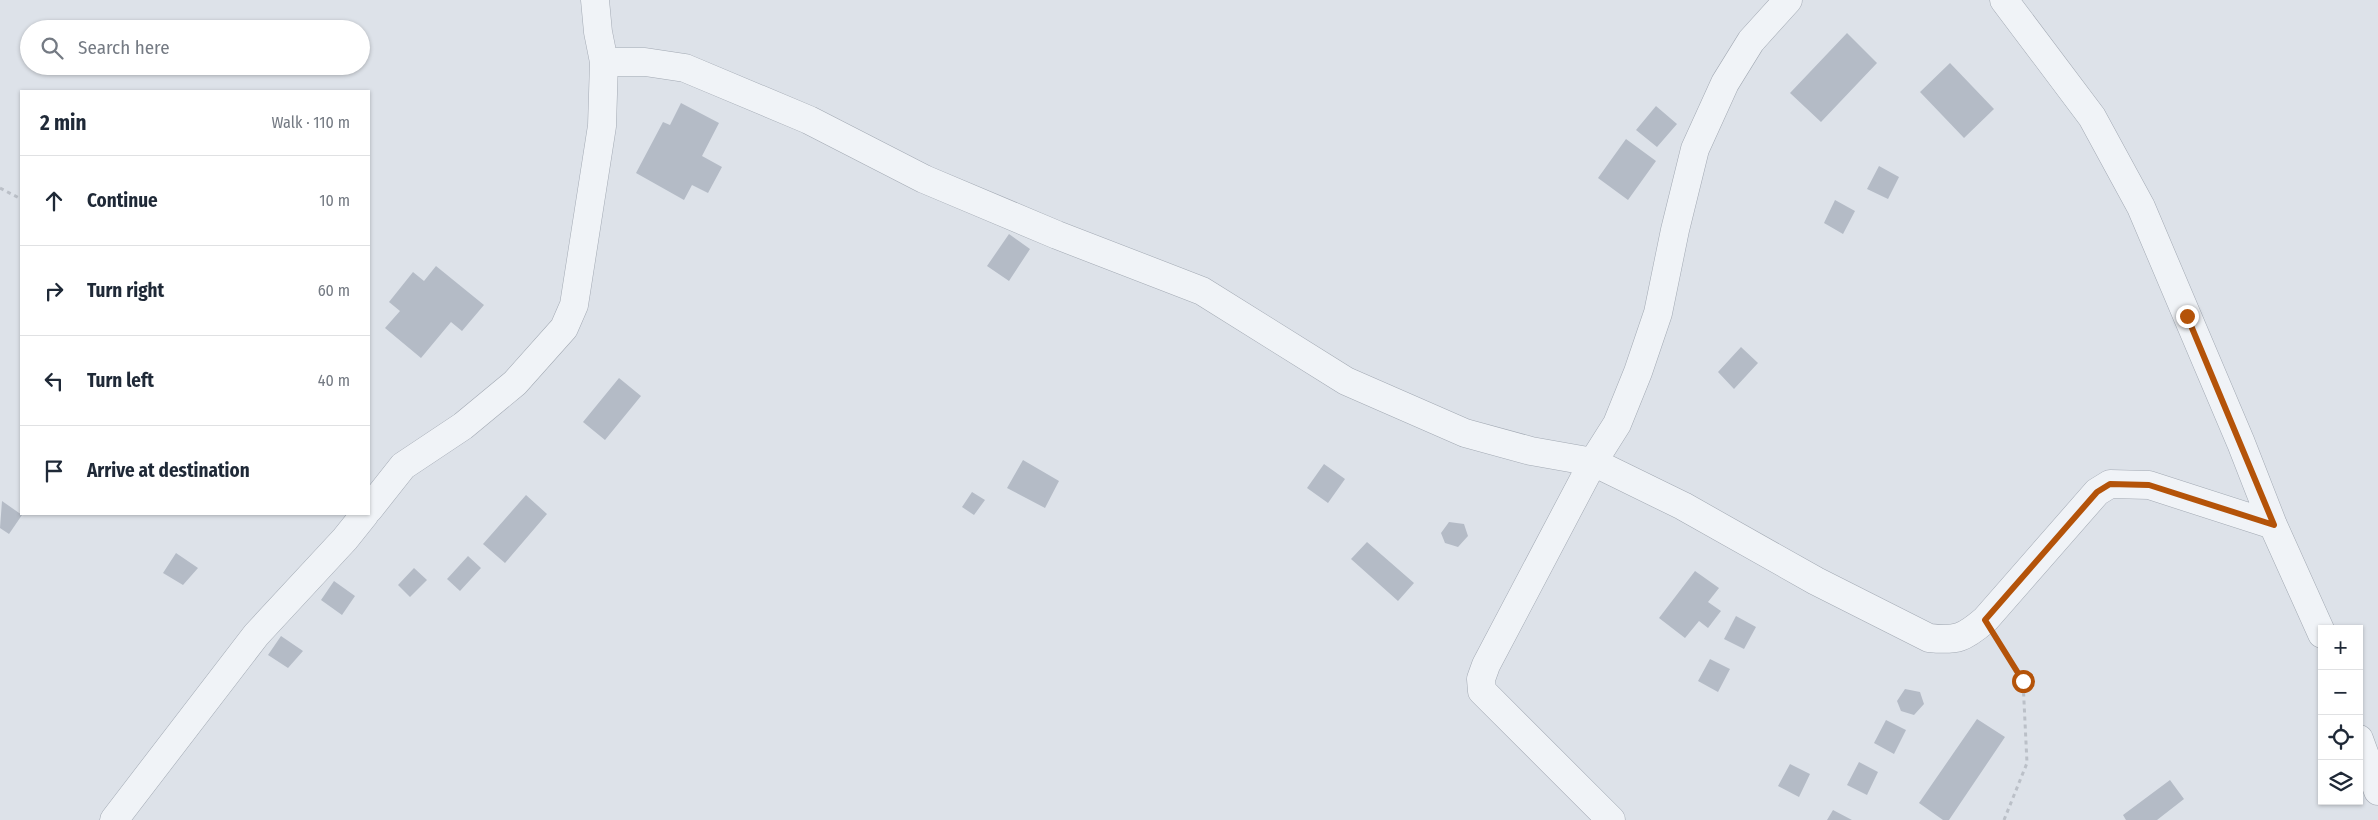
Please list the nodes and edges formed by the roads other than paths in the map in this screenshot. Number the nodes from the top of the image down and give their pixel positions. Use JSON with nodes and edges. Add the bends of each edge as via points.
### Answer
{"nodes":[{"id":1,"x":595,"y":0,"type":"edge"},
{"id":2,"x":1788,"y":0,"type":"edge"},
{"id":3,"x":2004,"y":0,"type":"edge"},
{"id":4,"x":604,"y":62,"type":"junction"},
{"id":5,"x":1593,"y":462,"type":"junction"},
{"id":6,"x":370,"y":508,"type":"edge"},
{"id":7,"x":364,"y":515,"type":"edge"},
{"id":8,"x":2274,"y":525,"type":"junction"},
{"id":9,"x":2318,"y":625,"type":"edge"},
{"id":10,"x":2363,"y":749,"type":"edge"},
{"id":11,"x":2378,"y":791,"type":"edge"},
{"id":12,"x":114,"y":820,"type":"edge"},
{"id":13,"x":1611,"y":820,"type":"edge"}],
"edges":[{"from":1,"to":4,"type":"street"},
{"from":2,"to":5,"type":"street","via":[[1751,41],[1725,83],[1695,149],[1655,321],[1617,424]]},
{"from":3,"to":8,"type":"street","via":[[2092,117],[2141,207]]},
{"from":4,"to":5,"type":"street","via":[[645,62],[685,68],[809,120],[924,179],[1202,291],[1346,381],[1465,433],[1531,452]]},
{"from":4,"to":6,"type":"street","via":[[602,126],[574,304],[564,328],[515,383],[463,426],[403,466]]},
{"from":5,"to":8,"type":"street","via":[[1683,506],[1816,581],[1929,638],[1950,640],[1970,633],[1985,620],[2097,492],[2110,484],[2149,485]]},
{"from":5,"to":13,"type":"street","via":[[1486,665],[1482,691]]},
{"from":7,"to":12,"type":"street","via":[[256,635]]},
{"from":8,"to":9,"type":"street"},
{"from":10,"to":11,"type":"street"}]}
